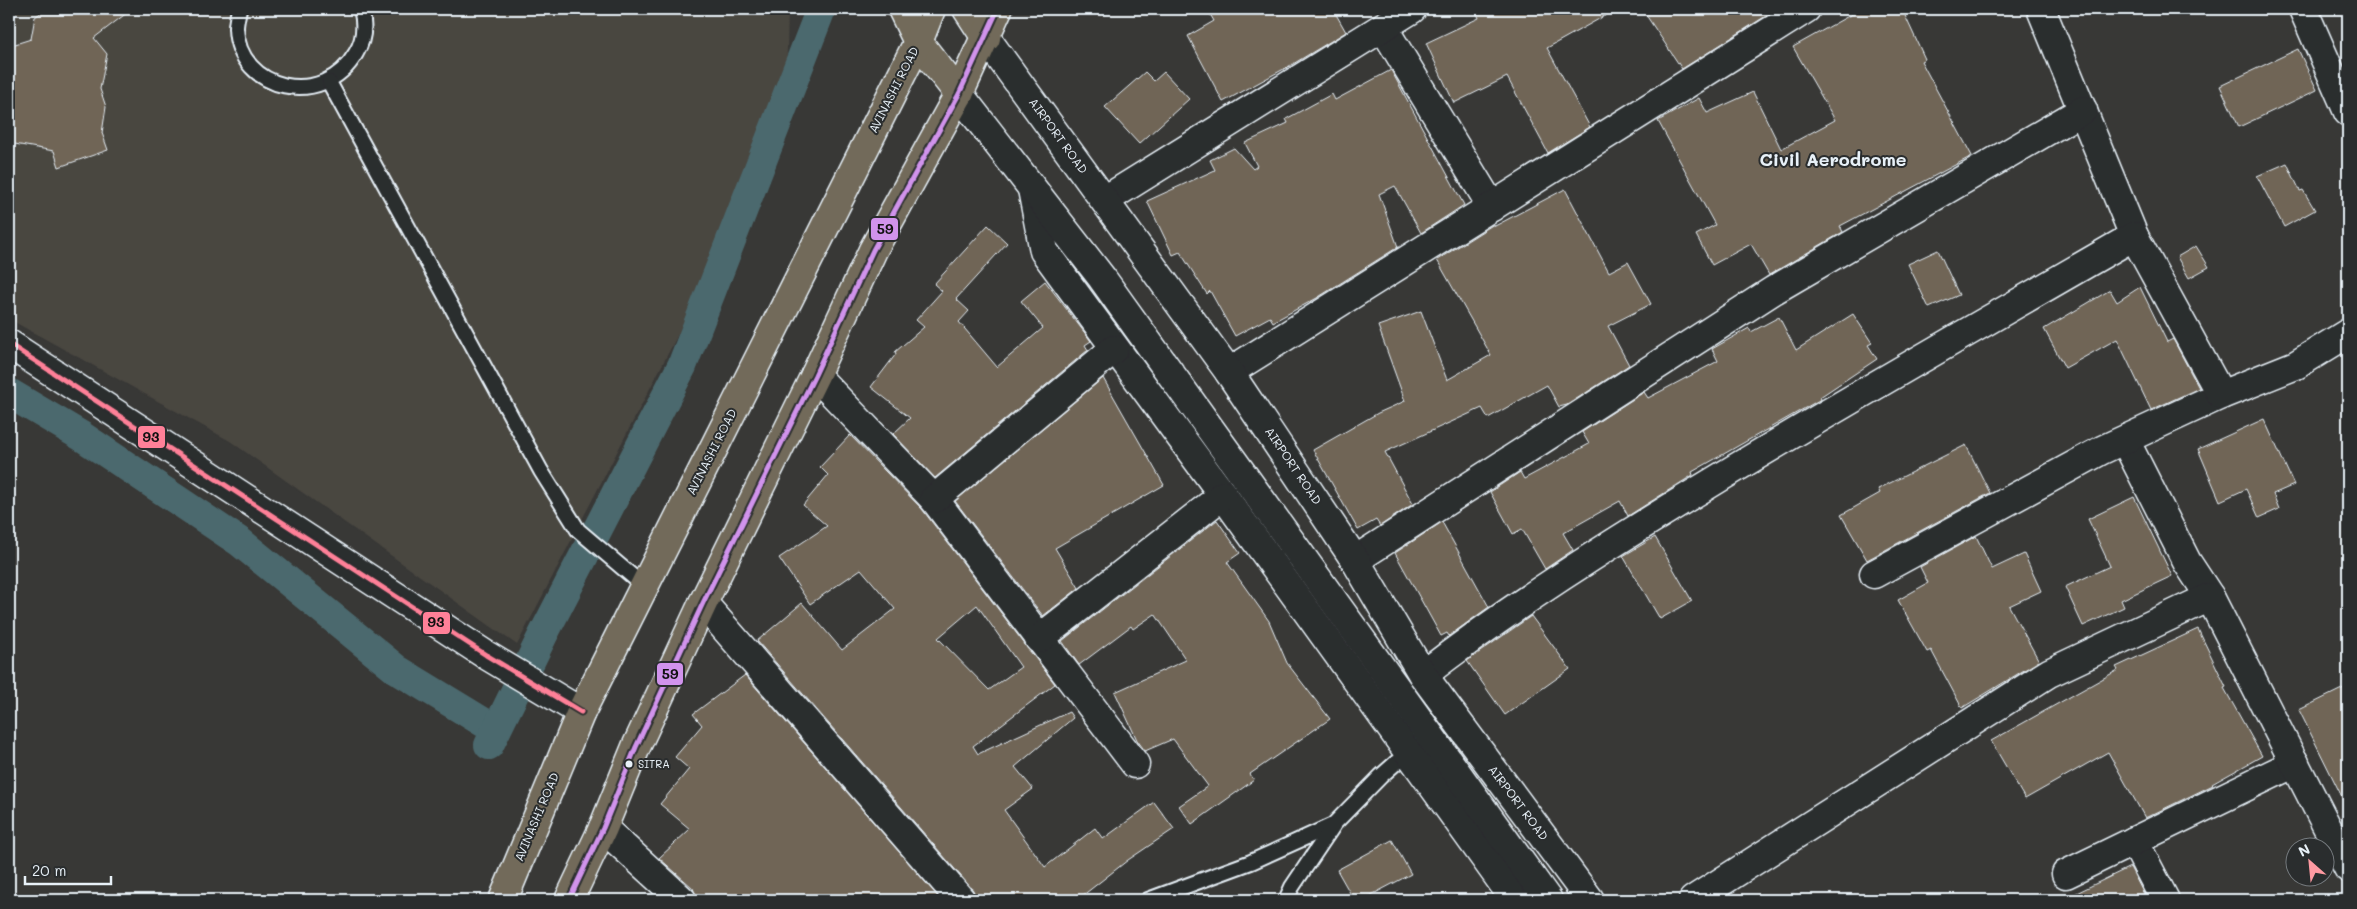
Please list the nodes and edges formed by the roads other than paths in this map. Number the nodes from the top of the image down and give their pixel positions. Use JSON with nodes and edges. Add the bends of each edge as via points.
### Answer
{"nodes":[{"id":1,"x":238,"y":9,"type":"edge"},
{"id":2,"x":361,"y":9,"type":"edge"},
{"id":3,"x":902,"y":9,"type":"edge"},
{"id":4,"x":931,"y":9,"type":"edge"},
{"id":5,"x":967,"y":9,"type":"edge"},
{"id":6,"x":998,"y":9,"type":"edge"},
{"id":7,"x":1412,"y":9,"type":"edge"},
{"id":8,"x":1806,"y":9,"type":"edge"},
{"id":9,"x":2041,"y":9,"type":"edge"},
{"id":10,"x":2302,"y":9,"type":"edge"},
{"id":11,"x":1383,"y":27,"type":"junction"},
{"id":12,"x":986,"y":38,"type":"junction"},
{"id":13,"x":918,"y":42,"type":"junction"},
{"id":14,"x":329,"y":82,"type":"junction"},
{"id":15,"x":959,"y":94,"type":"junction"},
{"id":16,"x":2083,"y":110,"type":"junction"},
{"id":17,"x":2348,"y":112,"type":"edge"},
{"id":18,"x":1032,"y":189,"type":"junction"},
{"id":19,"x":1105,"y":200,"type":"junction"},
{"id":20,"x":1492,"y":206,"type":"junction"},
{"id":21,"x":2134,"y":236,"type":"junction"},
{"id":22,"x":2348,"y":333,"type":"edge"},
{"id":23,"x":9,"y":344,"type":"edge"},
{"id":24,"x":1114,"y":349,"type":"junction"},
{"id":25,"x":1229,"y":372,"type":"junction"},
{"id":26,"x":815,"y":375,"type":"junction"},
{"id":27,"x":2222,"y":395,"type":"junction"},
{"id":28,"x":2125,"y":440,"type":"junction"},
{"id":29,"x":1223,"y":495,"type":"junction"},
{"id":30,"x":934,"y":499,"type":"junction"},
{"id":31,"x":1355,"y":560,"type":"junction"},
{"id":32,"x":1874,"y":574,"type":"dead end"},
{"id":33,"x":645,"y":587,"type":"junction"},
{"id":34,"x":2210,"y":597,"type":"junction"},
{"id":35,"x":703,"y":603,"type":"junction"},
{"id":36,"x":1039,"y":638,"type":"junction"},
{"id":37,"x":1423,"y":676,"type":"junction"},
{"id":38,"x":581,"y":712,"type":"junction"},
{"id":39,"x":1408,"y":752,"type":"junction"},
{"id":40,"x":2295,"y":763,"type":"junction"},
{"id":41,"x":1135,"y":764,"type":"dead end"},
{"id":42,"x":1333,"y":825,"type":"junction"},
{"id":43,"x":603,"y":828,"type":"junction"},
{"id":44,"x":2134,"y":841,"type":"junction"},
{"id":45,"x":2348,"y":868,"type":"edge"},
{"id":46,"x":2066,"y":874,"type":"dead end"},
{"id":47,"x":503,"y":900,"type":"edge"},
{"id":48,"x":569,"y":900,"type":"edge"},
{"id":49,"x":682,"y":900,"type":"edge"},
{"id":50,"x":961,"y":900,"type":"edge"},
{"id":51,"x":1148,"y":900,"type":"edge"},
{"id":52,"x":1286,"y":900,"type":"edge"},
{"id":53,"x":1514,"y":900,"type":"edge"},
{"id":54,"x":1548,"y":900,"type":"edge"},
{"id":55,"x":1590,"y":900,"type":"edge"},
{"id":56,"x":1693,"y":900,"type":"edge"},
{"id":57,"x":2165,"y":900,"type":"edge"}],
"edges":[{"from":1,"to":14,"type":"lane","via":[[236,29],[242,53],[258,72],[279,85],[305,88]]},
{"from":2,"to":14,"type":"lane","via":[[364,20],[361,44],[349,66]]},
{"from":3,"to":13,"type":"main road"},
{"from":4,"to":13,"type":"main road","name":"AVINASHI ROAD"},
{"from":5,"to":12,"type":"main road"},
{"from":6,"to":12,"type":"main road"},
{"from":7,"to":11,"type":"street"},
{"from":8,"to":20,"type":"street"},
{"from":9,"to":16,"type":"street"},
{"from":10,"to":17,"type":"street"},
{"from":11,"to":19,"type":"street"},
{"from":11,"to":20,"type":"street"},
{"from":12,"to":15,"type":"main road"},
{"from":12,"to":19,"type":"street","name":"AIRPORT ROAD"},
{"from":13,"to":15,"type":"main road"},
{"from":13,"to":33,"type":"main road","name":"AVINASHI ROAD"},
{"from":14,"to":33,"type":"lane","via":[[541,471],[578,530]]},
{"from":15,"to":18,"type":"street"},
{"from":15,"to":26,"type":"main road","via":[[873,250]]},
{"from":16,"to":21,"type":"street"},
{"from":16,"to":31,"type":"street","via":[[1774,290]]},
{"from":18,"to":24,"type":"street","via":[[1044,251]]},
{"from":18,"to":54,"type":"street","via":[[1102,278]]},
{"from":19,"to":25,"type":"street","name":"AIRPORT ROAD"},
{"from":20,"to":25,"type":"street"},
{"from":21,"to":27,"type":"street"},
{"from":21,"to":37,"type":"street","via":[[1827,412],[1629,532],[1481,630]]},
{"from":22,"to":27,"type":"street","via":[[2296,365]]},
{"from":23,"to":38,"type":"street","via":[[486,655]]},
{"from":24,"to":29,"type":"street"},
{"from":24,"to":30,"type":"street"},
{"from":25,"to":31,"type":"street","name":"AIRPORT ROAD"},
{"from":26,"to":30,"type":"street"},
{"from":26,"to":35,"type":"main road"},
{"from":27,"to":28,"type":"street"},
{"from":28,"to":32,"type":"street"},
{"from":28,"to":34,"type":"street","via":[[2187,562]]},
{"from":29,"to":36,"type":"street"},
{"from":29,"to":39,"type":"street"},
{"from":30,"to":36,"type":"street"},
{"from":31,"to":37,"type":"street","name":"AIRPORT ROAD"},
{"from":33,"to":38,"type":"main road","name":"AVINASHI ROAD"},
{"from":34,"to":40,"type":"street"},
{"from":34,"to":56,"type":"street","via":[[2049,673]]},
{"from":35,"to":43,"type":"main road","via":[[636,747]]},
{"from":35,"to":50,"type":"street"},
{"from":36,"to":41,"type":"street"},
{"from":37,"to":55,"type":"street","name":"AIRPORT ROAD"},
{"from":38,"to":47,"type":"main road","name":"AVINASHI ROAD"},
{"from":39,"to":42,"type":"lane"},
{"from":39,"to":53,"type":"street"},
{"from":40,"to":44,"type":"street"},
{"from":40,"to":45,"type":"street"},
{"from":42,"to":51,"type":"lane","via":[[1251,862]]},
{"from":42,"to":52,"type":"lane"},
{"from":43,"to":48,"type":"main road"},
{"from":43,"to":49,"type":"street"},
{"from":44,"to":46,"type":"street"},
{"from":44,"to":57,"type":"street"}]}
